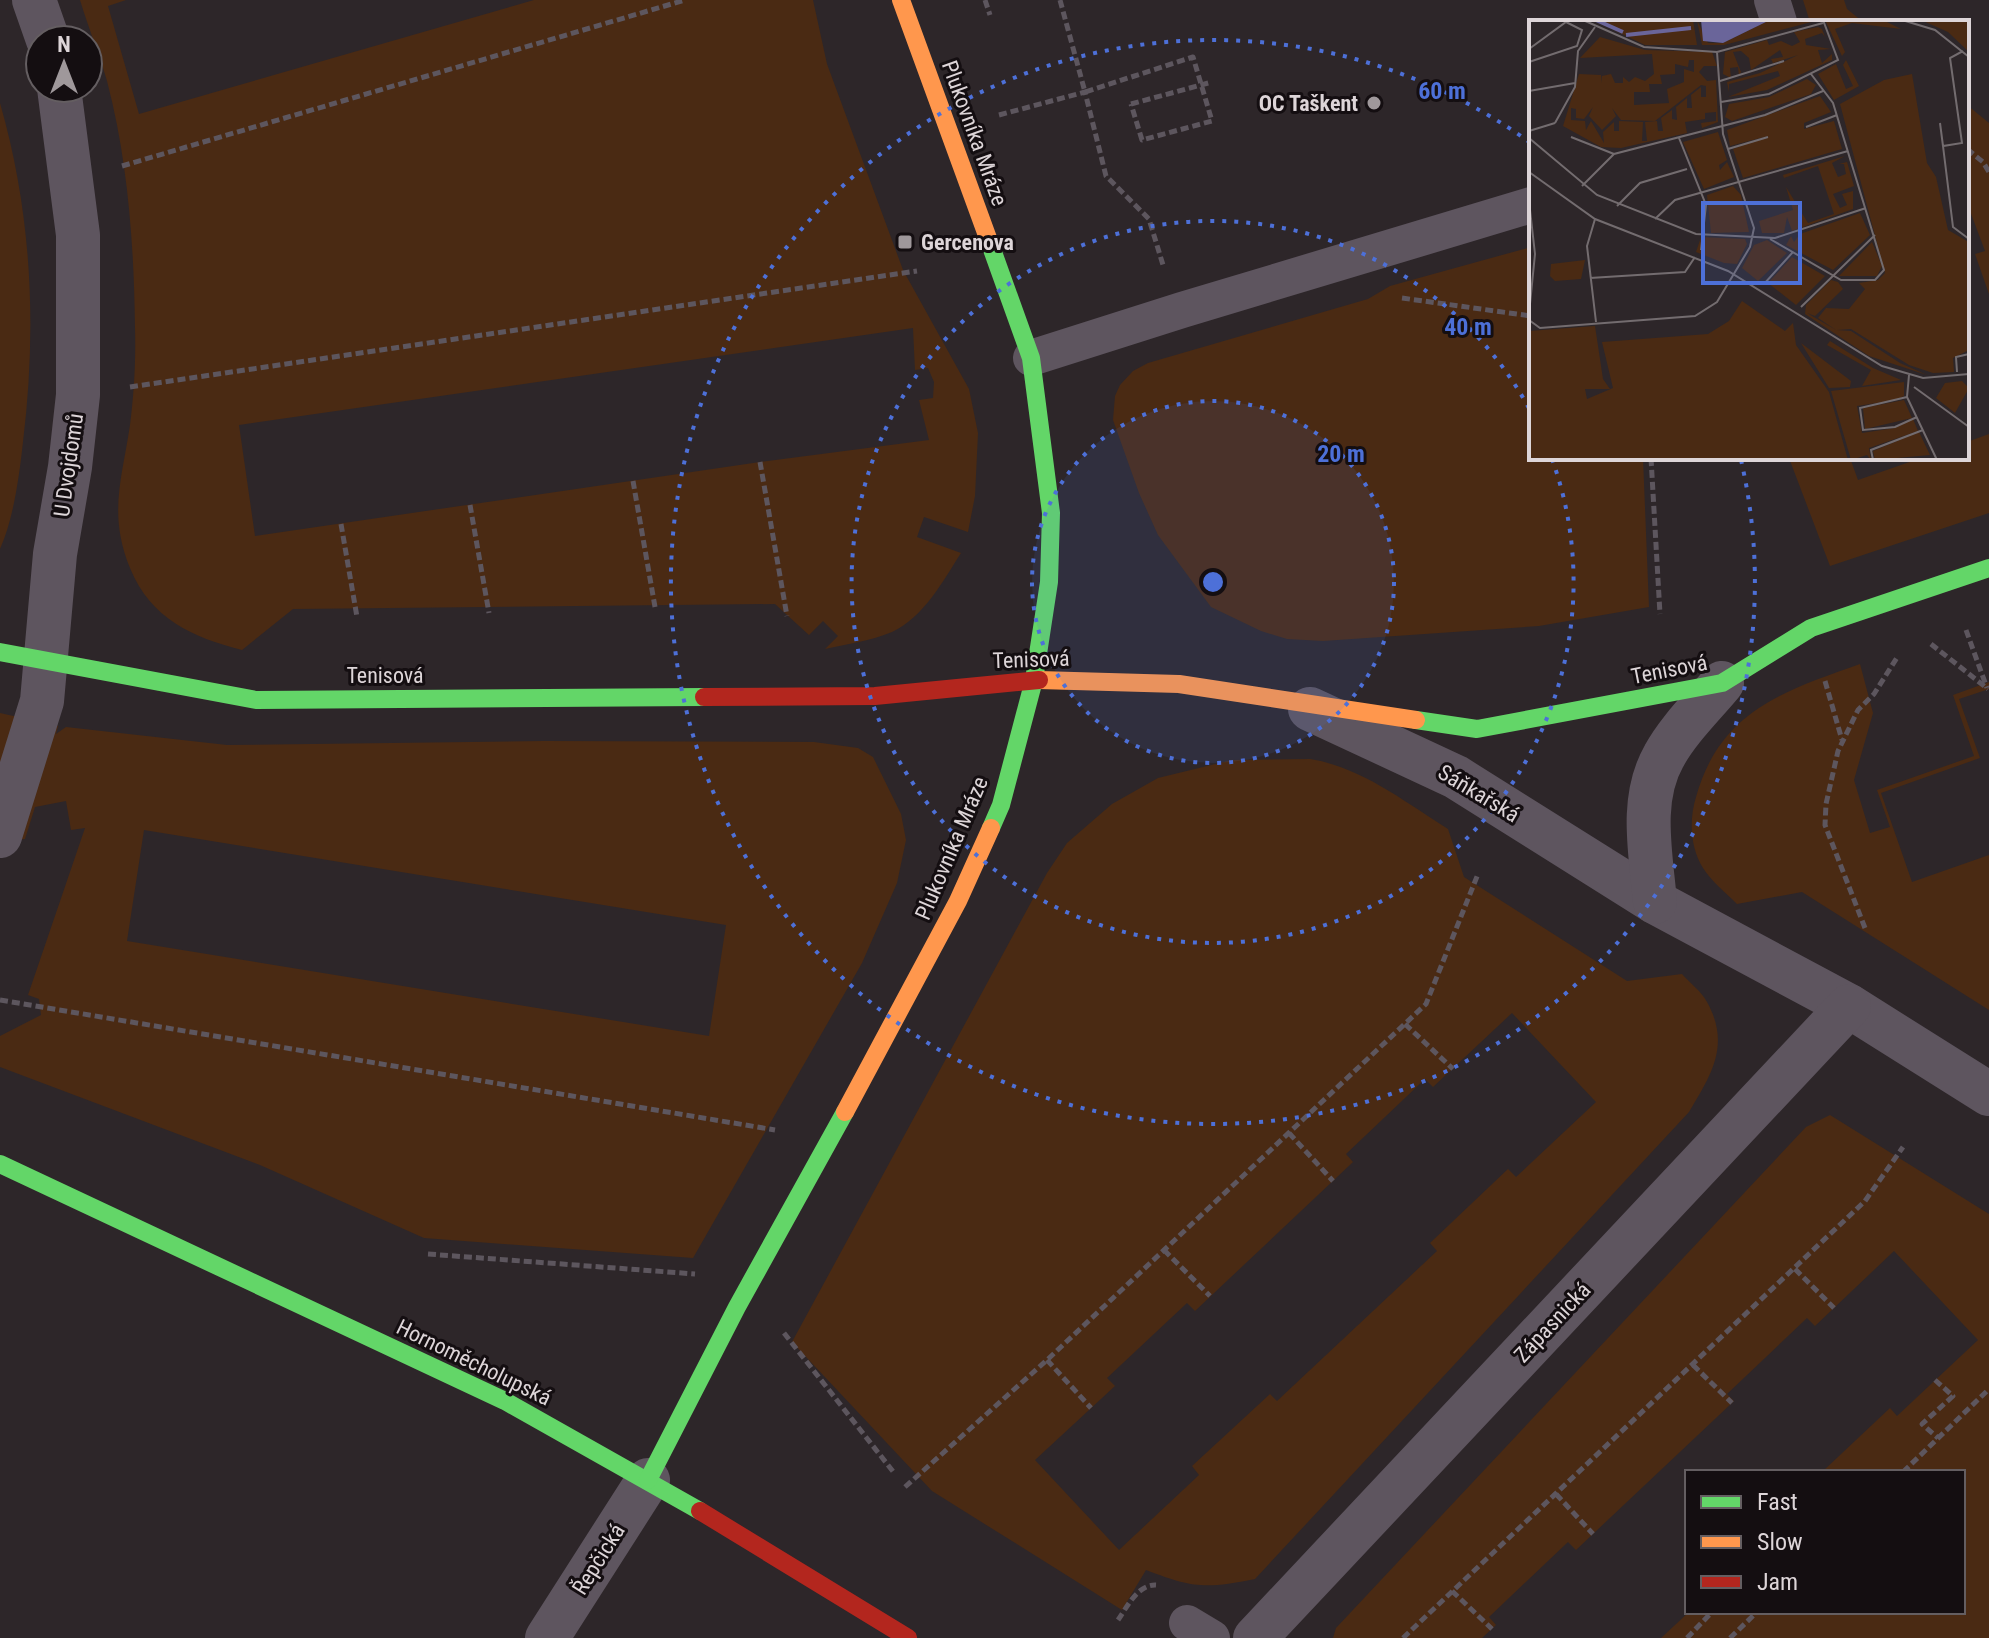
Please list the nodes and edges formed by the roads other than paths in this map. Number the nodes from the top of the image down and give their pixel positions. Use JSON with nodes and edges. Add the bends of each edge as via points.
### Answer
{"nodes":[{"id":1,"x":34,"y":0,"type":"edge"},
{"id":2,"x":901,"y":0,"type":"edge"},
{"id":3,"x":1772,"y":0,"type":"edge"},
{"id":4,"x":1778,"y":20,"type":"edge"},
{"id":5,"x":42,"y":24,"type":"edge"},
{"id":6,"x":61,"y":104,"type":"edge"},
{"id":7,"x":1529,"y":206,"type":"edge"},
{"id":8,"x":1031,"y":358,"type":"junction"},
{"id":9,"x":1989,"y":568,"type":"edge"},
{"id":10,"x":0,"y":652,"type":"edge"},
{"id":11,"x":46,"y":661,"type":"junction"},
{"id":12,"x":1034,"y":680,"type":"junction"},
{"id":13,"x":1722,"y":683,"type":"junction"},
{"id":14,"x":1294,"y":701,"type":"junction"},
{"id":15,"x":0,"y":836,"type":"edge"},
{"id":16,"x":1655,"y":902,"type":"junction"},
{"id":17,"x":1849,"y":1006,"type":"junction"},
{"id":18,"x":1989,"y":1094,"type":"edge"},
{"id":19,"x":0,"y":1164,"type":"edge"},
{"id":20,"x":648,"y":1480,"type":"junction"},
{"id":21,"x":547,"y":1638,"type":"edge"},
{"id":22,"x":908,"y":1638,"type":"edge"},
{"id":23,"x":1255,"y":1638,"type":"edge"}],
"edges":[{"from":1,"to":5,"type":"street"},
{"from":2,"to":8,"type":"street","name":"Plukovníka Mráze"},
{"from":3,"to":4,"type":"lane"},
{"from":6,"to":11,"type":"street","name":"U Dvojdomů","via":[[78,235],[78,395]]},
{"from":7,"to":8,"type":"lane"},
{"from":8,"to":12,"type":"street","name":"Plukovníka Mráze","via":[[1051,513],[1049,582]]},
{"from":9,"to":13,"type":"street","name":"Tenisová","via":[[1811,628]]},
{"from":10,"to":11,"type":"street","name":"Tenisová"},
{"from":11,"to":12,"type":"street","name":"Tenisová","via":[[256,700],[875,696]]},
{"from":11,"to":15,"type":"street","name":"U Dvojdomů","via":[[42,701]]},
{"from":12,"to":14,"type":"street","name":"Tenisová","via":[[1179,684]]},
{"from":12,"to":20,"type":"street","name":"Plukovníka Mráze","via":[[1001,805],[958,901]]},
{"from":13,"to":14,"type":"street","name":"Tenisová","via":[[1477,729]]},
{"from":13,"to":16,"type":"street","via":[[1664,754],[1652,783],[1648,811]]},
{"from":14,"to":16,"type":"street","name":"Sáňkařská","via":[[1456,777]]},
{"from":16,"to":17,"type":"street","name":"Sáňkařská"},
{"from":17,"to":18,"type":"street","name":"Sáňkařská"},
{"from":17,"to":23,"type":"street","name":"Zápasnická"},
{"from":19,"to":20,"type":"street","name":"Hornoměcholupská","via":[[505,1401]]},
{"from":20,"to":21,"type":"street","name":"Řepčická"},
{"from":20,"to":22,"type":"street","name":"Hornoměcholupská"}]}
